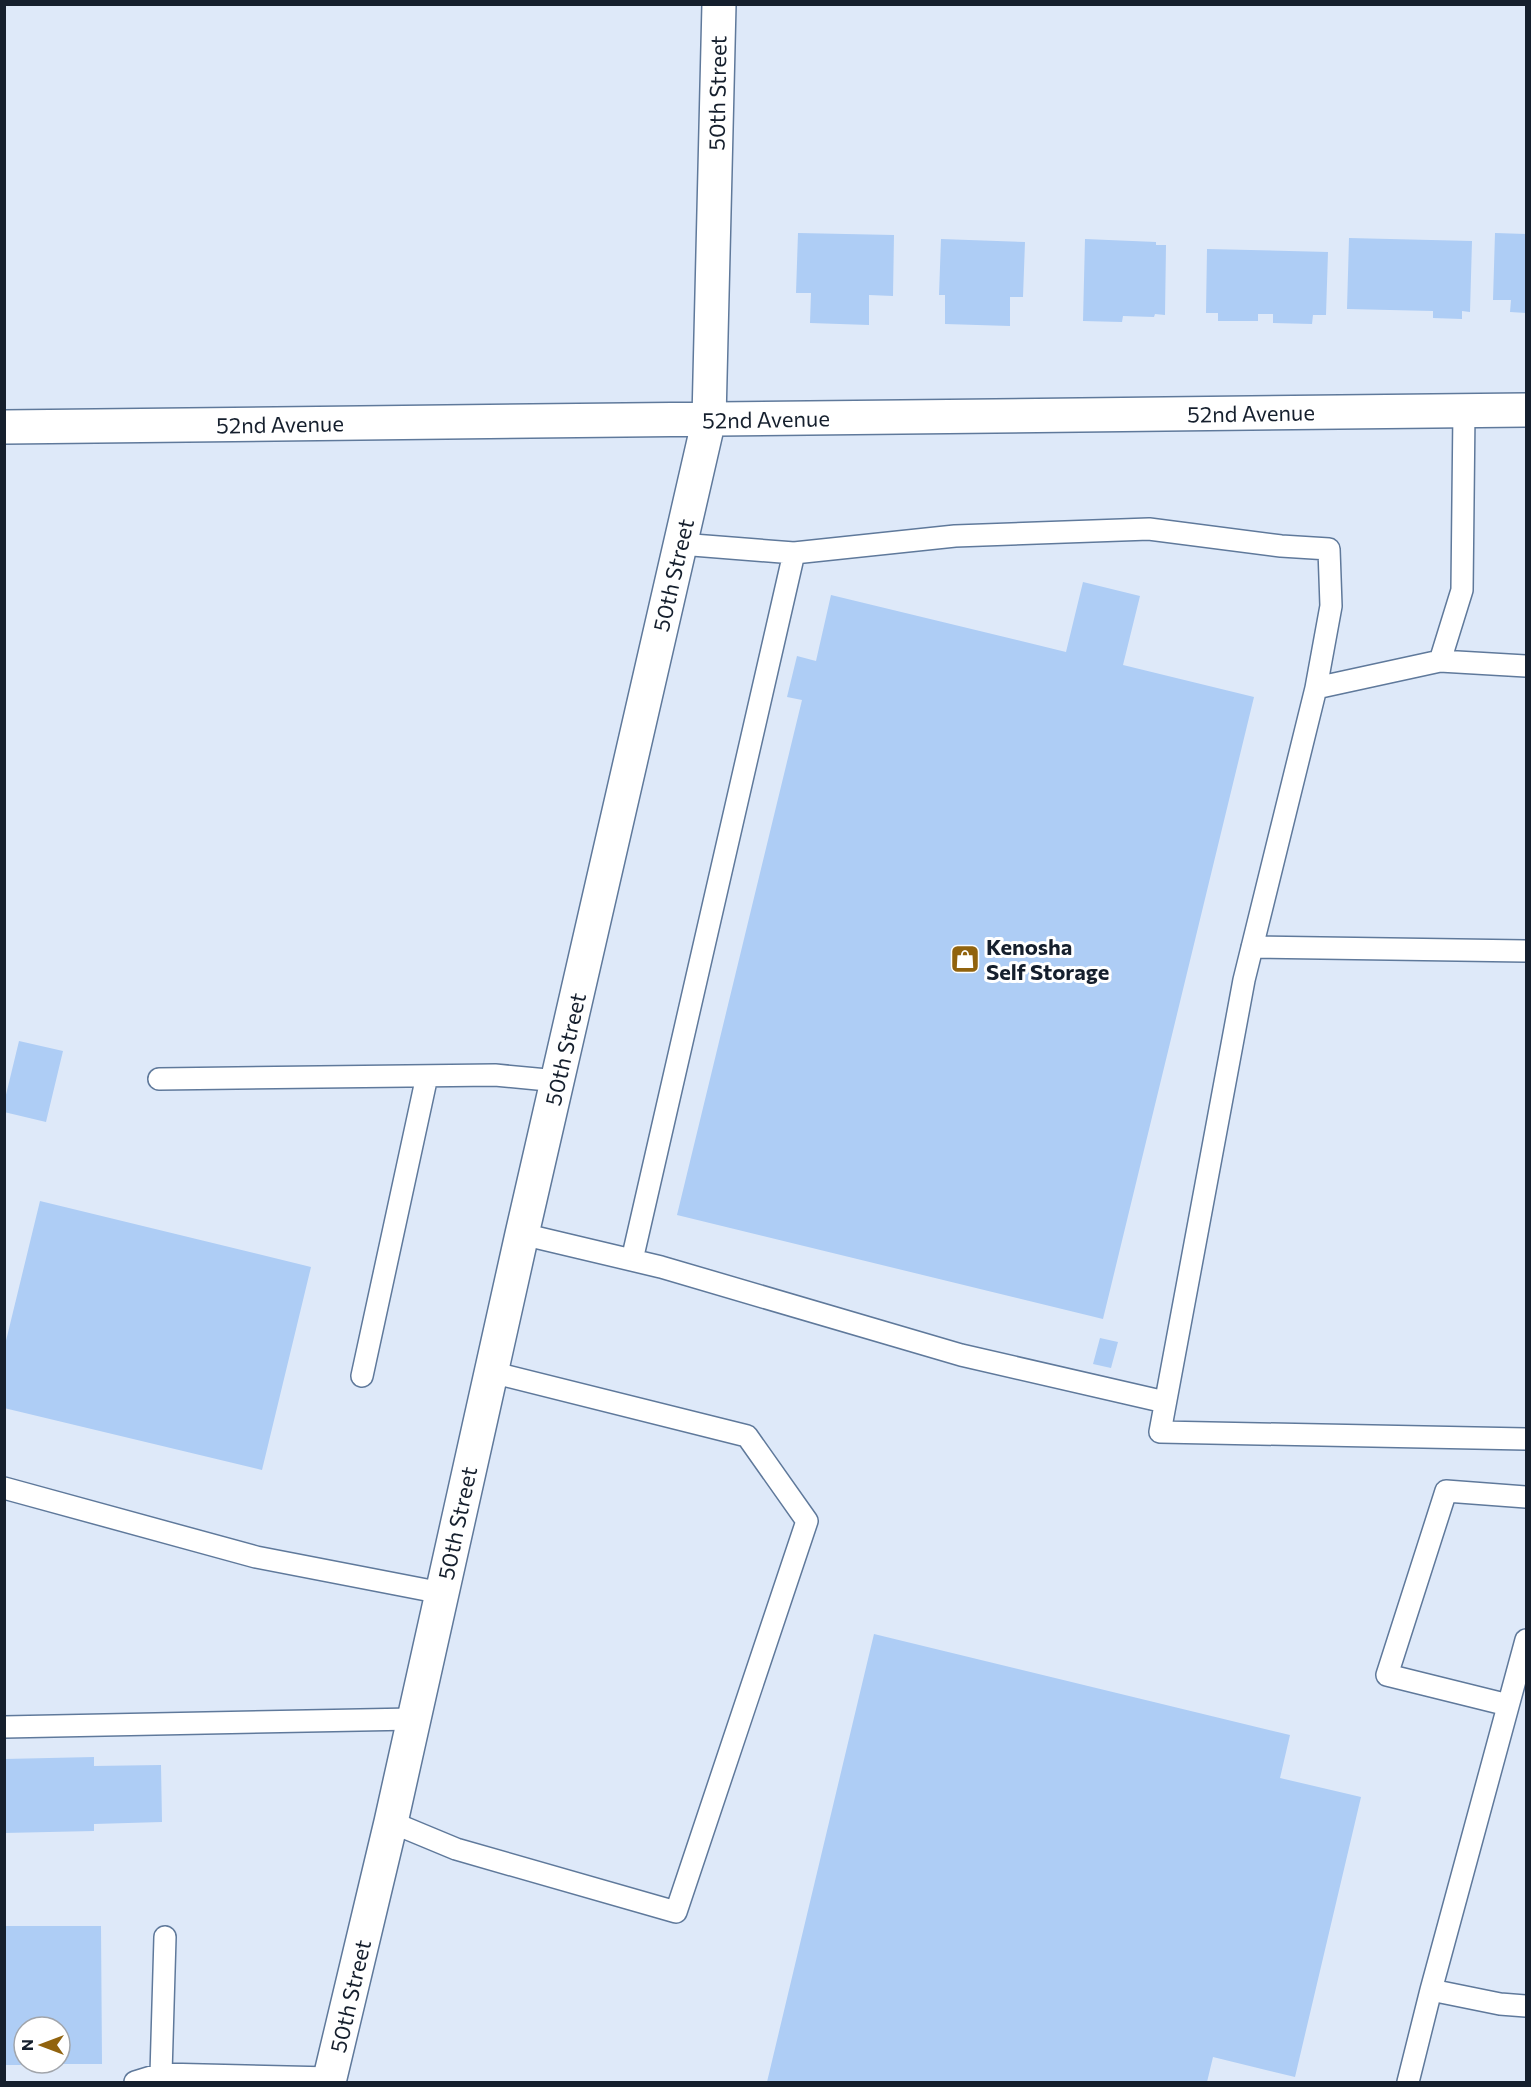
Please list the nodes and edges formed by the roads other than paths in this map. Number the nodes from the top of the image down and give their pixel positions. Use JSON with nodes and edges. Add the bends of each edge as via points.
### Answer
{"nodes":[{"id":1,"x":719,"y":4,"type":"edge"},
{"id":2,"x":1527,"y":410,"type":"edge"},
{"id":3,"x":1464,"y":411,"type":"junction"},
{"id":4,"x":709,"y":419,"type":"junction"},
{"id":5,"x":4,"y":427,"type":"edge"},
{"id":6,"x":680,"y":544,"type":"junction"},
{"id":7,"x":795,"y":553,"type":"junction"},
{"id":8,"x":1440,"y":661,"type":"junction"},
{"id":9,"x":1527,"y":666,"type":"edge"},
{"id":10,"x":1316,"y":688,"type":"junction"},
{"id":11,"x":1252,"y":947,"type":"junction"},
{"id":12,"x":1527,"y":951,"type":"edge"},
{"id":13,"x":427,"y":1076,"type":"junction"},
{"id":14,"x":159,"y":1079,"type":"dead end"},
{"id":15,"x":558,"y":1081,"type":"junction"},
{"id":16,"x":522,"y":1234,"type":"junction"},
{"id":17,"x":632,"y":1260,"type":"junction"},
{"id":18,"x":491,"y":1372,"type":"junction"},
{"id":19,"x":362,"y":1376,"type":"dead end"},
{"id":20,"x":1165,"y":1402,"type":"junction"},
{"id":21,"x":1527,"y":1439,"type":"edge"},
{"id":22,"x":4,"y":1488,"type":"edge"},
{"id":23,"x":1527,"y":1497,"type":"edge"},
{"id":24,"x":442,"y":1593,"type":"junction"},
{"id":25,"x":1527,"y":1640,"type":"edge"},
{"id":26,"x":1508,"y":1706,"type":"junction"},
{"id":27,"x":413,"y":1719,"type":"junction"},
{"id":28,"x":4,"y":1726,"type":"edge"},
{"id":29,"x":391,"y":1822,"type":"junction"},
{"id":30,"x":165,"y":1937,"type":"dead end"},
{"id":31,"x":1431,"y":1990,"type":"junction"},
{"id":32,"x":1527,"y":2006,"type":"edge"},
{"id":33,"x":160,"y":2078,"type":"edge"},
{"id":34,"x":330,"y":2080,"type":"edge"},
{"id":35,"x":135,"y":2082,"type":"edge"},
{"id":36,"x":1408,"y":2082,"type":"edge"}],
"edges":[{"from":1,"to":4,"type":"street","name":"50th Street"},
{"from":2,"to":3,"type":"street","name":"52nd Avenue"},
{"from":3,"to":4,"type":"street","name":"52nd Avenue"},
{"from":3,"to":8,"type":"lane","via":[[1462,590]]},
{"from":4,"to":5,"type":"street","name":"52nd Avenue"},
{"from":4,"to":6,"type":"street","name":"50th Street"},
{"from":6,"to":7,"type":"lane"},
{"from":6,"to":15,"type":"street","name":"50th Street"},
{"from":7,"to":10,"type":"lane","via":[[954,536],[1149,529],[1329,549],[1331,606]]},
{"from":7,"to":17,"type":"lane"},
{"from":8,"to":9,"type":"lane"},
{"from":8,"to":10,"type":"lane"},
{"from":10,"to":11,"type":"lane"},
{"from":11,"to":12,"type":"lane"},
{"from":11,"to":20,"type":"lane"},
{"from":13,"to":14,"type":"lane"},
{"from":13,"to":15,"type":"lane","via":[[495,1075]]},
{"from":13,"to":19,"type":"lane"},
{"from":15,"to":16,"type":"street","name":"50th Street"},
{"from":16,"to":17,"type":"lane"},
{"from":16,"to":18,"type":"street","name":"50th Street"},
{"from":17,"to":20,"type":"lane","via":[[961,1355]]},
{"from":18,"to":24,"type":"street","name":"50th Street"},
{"from":18,"to":29,"type":"lane","via":[[747,1436],[807,1521],[676,1912],[456,1849]]},
{"from":20,"to":21,"type":"lane","via":[[1160,1432]]},
{"from":22,"to":24,"type":"lane","via":[[256,1557]]},
{"from":23,"to":26,"type":"lane","via":[[1446,1491],[1386,1676]]},
{"from":24,"to":27,"type":"street","name":"50th Street"},
{"from":25,"to":26,"type":"lane"},
{"from":26,"to":31,"type":"lane"},
{"from":27,"to":28,"type":"lane"},
{"from":27,"to":29,"type":"street","name":"50th Street"},
{"from":29,"to":34,"type":"street","name":"50th Street"},
{"from":30,"to":33,"type":"lane"},
{"from":31,"to":32,"type":"lane"},
{"from":31,"to":36,"type":"lane"},
{"from":33,"to":34,"type":"lane"},
{"from":33,"to":35,"type":"lane"}]}
